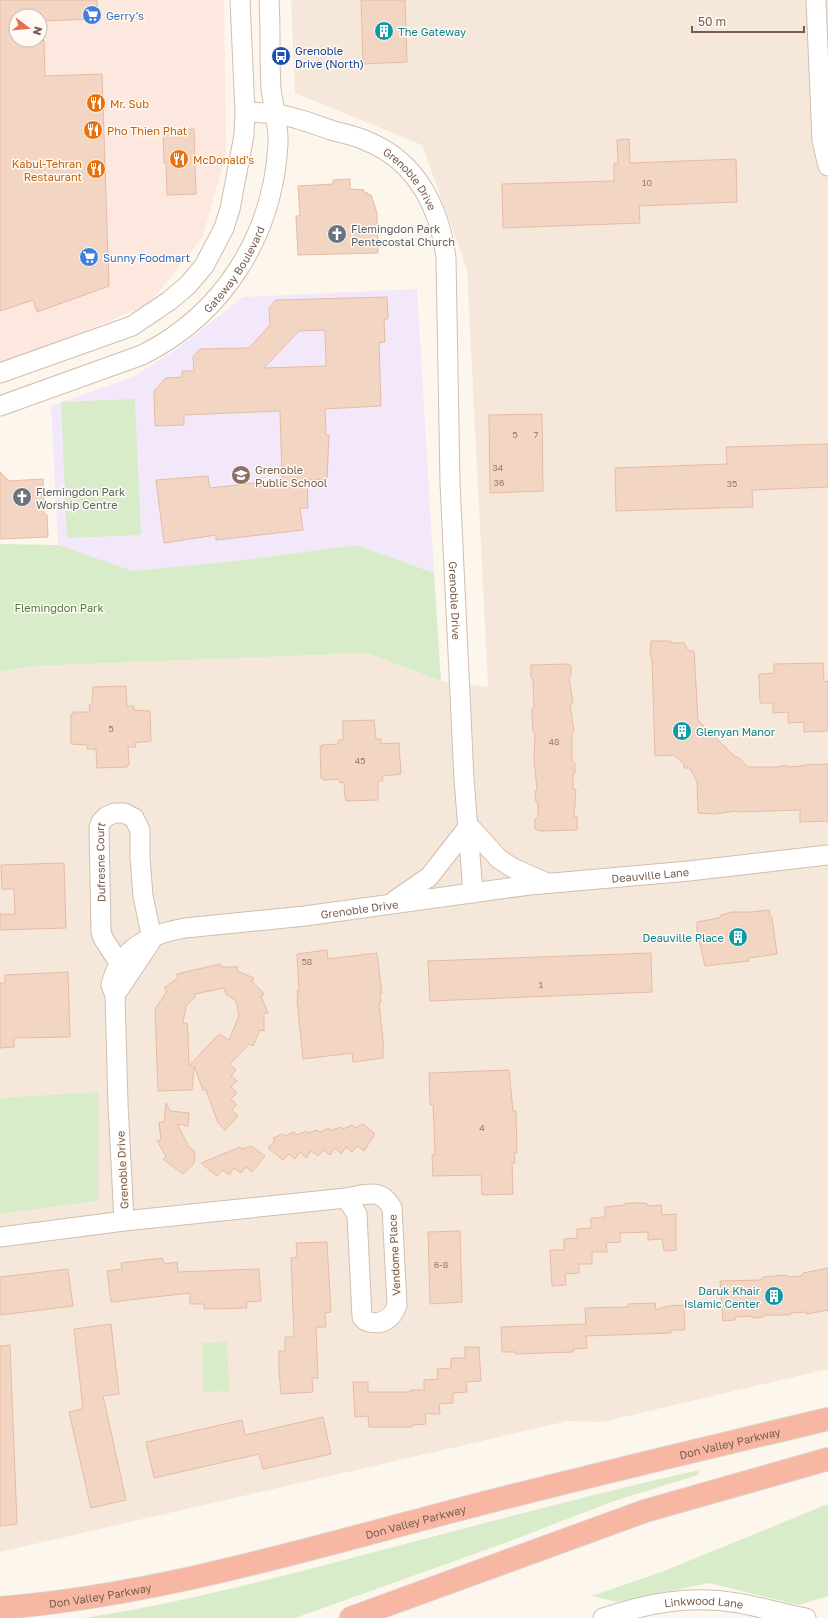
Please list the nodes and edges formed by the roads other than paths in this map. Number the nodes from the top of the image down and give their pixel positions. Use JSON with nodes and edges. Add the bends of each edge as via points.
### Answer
{"nodes":[{"id":1,"x":240,"y":0,"type":"edge"},
{"id":2,"x":269,"y":0,"type":"edge"},
{"id":3,"x":816,"y":0,"type":"edge"},
{"id":4,"x":245,"y":112,"type":"junction"},
{"id":5,"x":276,"y":114,"type":"junction"},
{"id":6,"x":828,"y":166,"type":"edge"},
{"id":7,"x":0,"y":373,"type":"edge"},
{"id":8,"x":1,"y":401,"type":"edge"},
{"id":9,"x":469,"y":826,"type":"junction"},
{"id":10,"x":828,"y":855,"type":"edge"},
{"id":11,"x":548,"y":884,"type":"junction"},
{"id":12,"x":472,"y":893,"type":"junction"},
{"id":13,"x":391,"y":903,"type":"junction"},
{"id":14,"x":152,"y":939,"type":"junction"},
{"id":15,"x":119,"y":963,"type":"junction"},
{"id":16,"x":115,"y":994,"type":"junction"},
{"id":17,"x":346,"y":1198,"type":"junction"},
{"id":18,"x":124,"y":1221,"type":"junction"},
{"id":19,"x":0,"y":1237,"type":"edge"},
{"id":20,"x":828,"y":1419,"type":"edge"},
{"id":21,"x":828,"y":1459,"type":"edge"},
{"id":22,"x":0,"y":1608,"type":"edge"},
{"id":23,"x":350,"y":1618,"type":"edge"},
{"id":24,"x":603,"y":1618,"type":"edge"},
{"id":25,"x":801,"y":1618,"type":"edge"}],
"edges":[{"from":1,"to":4,"type":"street"},
{"from":2,"to":5,"type":"street","name":"Gateway Boulevard","via":[[271,89]]},
{"from":3,"to":6,"type":"street","via":[[822,140]]},
{"from":4,"to":5,"type":"street","name":"Grenoble Drive"},
{"from":4,"to":7,"type":"street","via":[[236,182],[224,228],[204,266],[188,285],[132,326]]},
{"from":5,"to":8,"type":"street","name":"Gateway Boulevard","via":[[277,156],[268,202],[247,256],[219,298],[173,338],[142,355]]},
{"from":5,"to":9,"type":"street","name":"Grenoble Drive","via":[[368,141],[383,148],[415,177],[427,193],[440,222],[446,258],[450,483],[464,778]]},
{"from":9,"to":11,"type":"street","via":[[499,859]]},
{"from":9,"to":12,"type":"street","name":"Grenoble Drive"},
{"from":9,"to":13,"type":"street","via":[[429,877]]},
{"from":10,"to":11,"type":"street","name":"Deauville Lane"},
{"from":11,"to":12,"type":"street","name":"Deauville Lane"},
{"from":12,"to":13,"type":"street","name":"Grenoble Drive"},
{"from":13,"to":14,"type":"street","name":"Grenoble Drive","via":[[305,916],[185,928],[167,931]]},
{"from":14,"to":15,"type":"street","name":"Grenoble Drive","via":[[135,947]]},
{"from":14,"to":15,"type":"street","name":"Dufresne Court","via":[[144,896],[140,830],[131,816],[115,812],[105,818],[99,828],[99,862],[101,931]]},
{"from":14,"to":16,"type":"street"},
{"from":15,"to":16,"type":"street","name":"Grenoble Drive","via":[[111,985]]},
{"from":16,"to":18,"type":"street","name":"Grenoble Drive"},
{"from":17,"to":17,"type":"street","name":"Vendome Place","via":[[375,1193],[388,1200],[392,1208],[397,1305],[394,1314],[388,1320],[371,1323],[362,1317],[357,1214]]},
{"from":17,"to":18,"type":"street","name":"Vendome Place"},
{"from":18,"to":19,"type":"street","name":"Grenoble Drive"},
{"from":20,"to":22,"type":"highway","name":"Don Valley Parkway","via":[[555,1484],[164,1585],[57,1603]]},
{"from":21,"to":23,"type":"highway","via":[[645,1511]]},
{"from":24,"to":25,"type":"street","name":"Linkwood Lane","via":[[653,1603],[692,1599],[738,1603]]}]}
